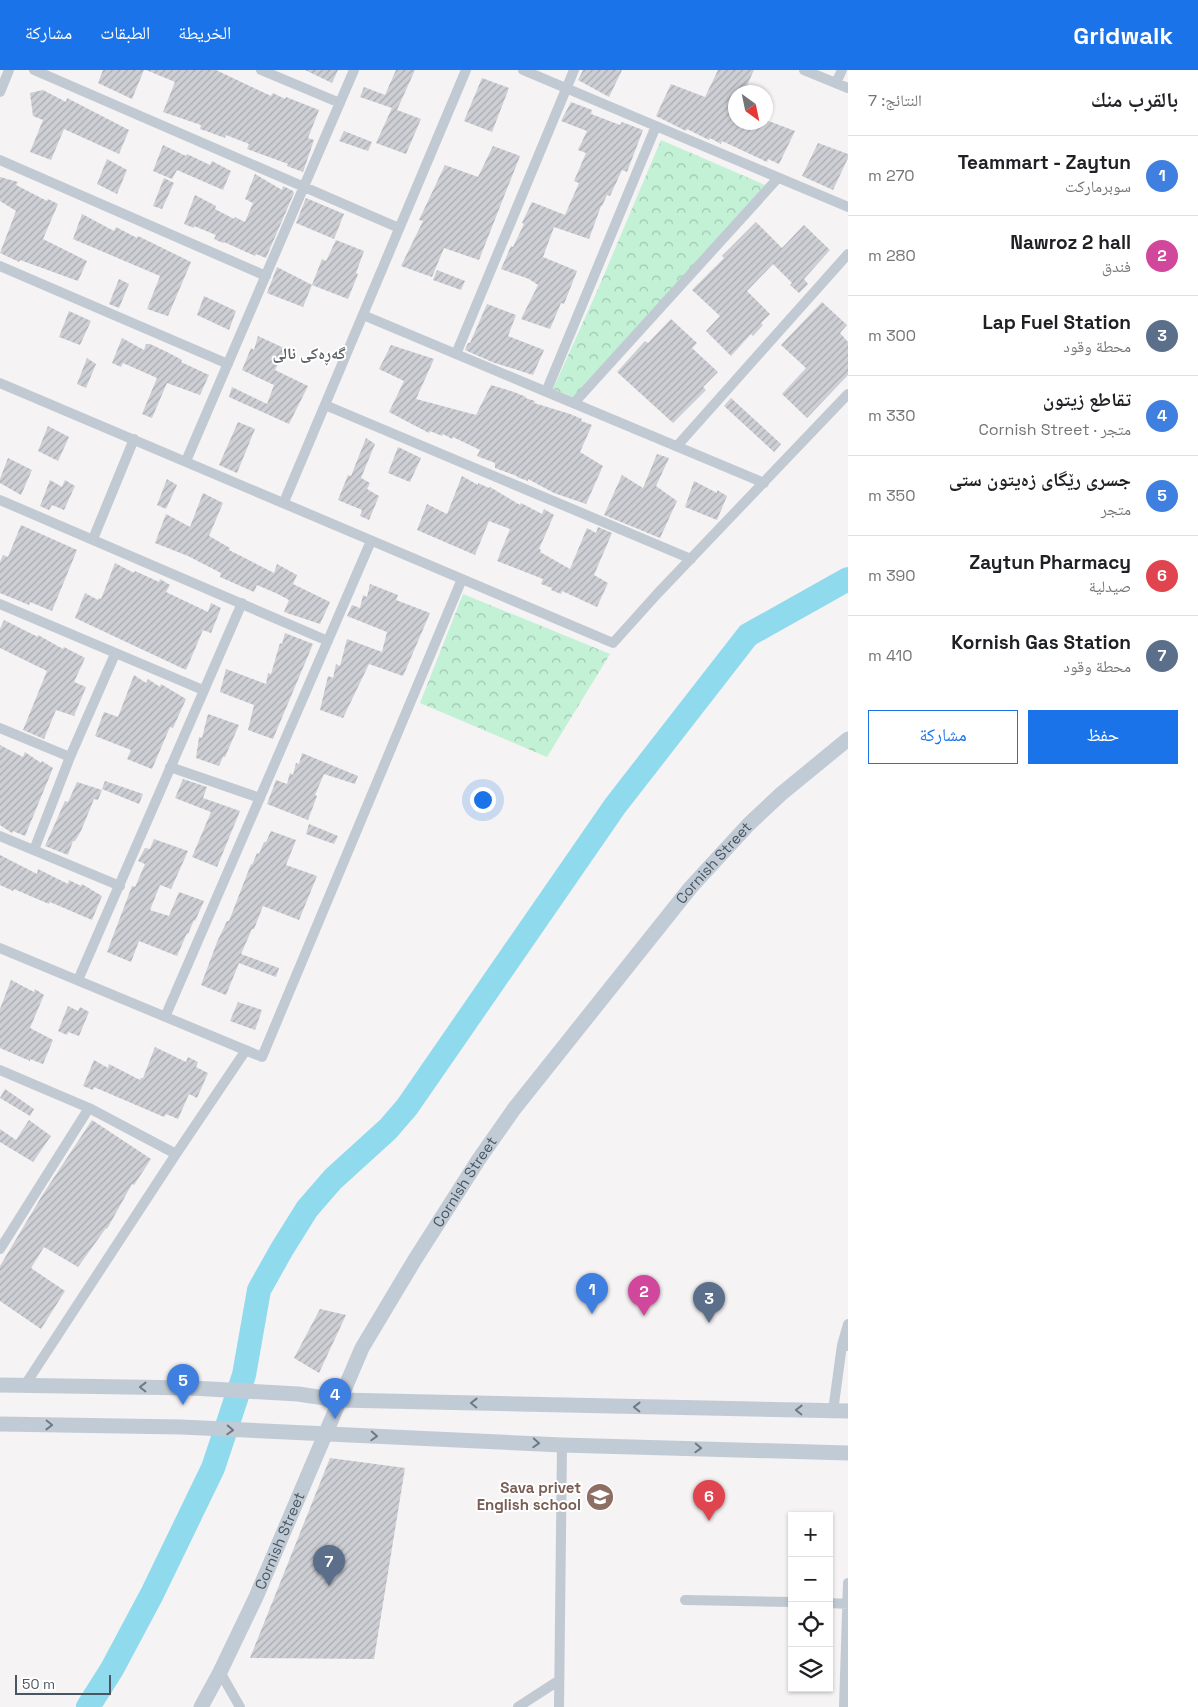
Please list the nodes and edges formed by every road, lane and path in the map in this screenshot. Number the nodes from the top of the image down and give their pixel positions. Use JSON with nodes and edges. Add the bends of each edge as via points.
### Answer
{"nodes":[{"id":1,"x":8,"y":70,"type":"edge"},
{"id":2,"x":34,"y":70,"type":"edge"},
{"id":3,"x":261,"y":70,"type":"edge"},
{"id":4,"x":354,"y":70,"type":"edge"},
{"id":5,"x":466,"y":70,"type":"edge"},
{"id":6,"x":523,"y":70,"type":"edge"},
{"id":7,"x":574,"y":70,"type":"edge"},
{"id":8,"x":804,"y":70,"type":"edge"},
{"id":9,"x":842,"y":70,"type":"edge"},
{"id":10,"x":836,"y":83,"type":"junction"},
{"id":11,"x":567,"y":88,"type":"junction"},
{"id":12,"x":848,"y":88,"type":"edge"},
{"id":13,"x":0,"y":92,"type":"edge"},
{"id":14,"x":340,"y":103,"type":"junction"},
{"id":15,"x":656,"y":126,"type":"junction"},
{"id":16,"x":0,"y":160,"type":"edge"},
{"id":17,"x":778,"y":178,"type":"junction"},
{"id":18,"x":304,"y":186,"type":"junction"},
{"id":19,"x":848,"y":207,"type":"edge"},
{"id":20,"x":399,"y":228,"type":"junction"},
{"id":21,"x":848,"y":254,"type":"edge"},
{"id":22,"x":0,"y":266,"type":"edge"},
{"id":23,"x":266,"y":276,"type":"junction"},
{"id":24,"x":363,"y":315,"type":"junction"},
{"id":25,"x":456,"y":354,"type":"junction"},
{"id":26,"x":228,"y":364,"type":"junction"},
{"id":27,"x":0,"y":382,"type":"edge"},
{"id":28,"x":546,"y":392,"type":"junction"},
{"id":29,"x":848,"y":394,"type":"edge"},
{"id":30,"x":574,"y":404,"type":"junction"},
{"id":31,"x":325,"y":405,"type":"junction"},
{"id":32,"x":134,"y":439,"type":"junction"},
{"id":33,"x":677,"y":446,"type":"junction"},
{"id":34,"x":186,"y":461,"type":"junction"},
{"id":35,"x":764,"y":483,"type":"junction"},
{"id":36,"x":0,"y":500,"type":"edge"},
{"id":37,"x":284,"y":502,"type":"junction"},
{"id":38,"x":92,"y":539,"type":"junction"},
{"id":39,"x":371,"y":541,"type":"junction"},
{"id":40,"x":691,"y":559,"type":"junction"},
{"id":41,"x":462,"y":579,"type":"junction"},
{"id":42,"x":242,"y":603,"type":"junction"},
{"id":43,"x":0,"y":604,"type":"edge"},
{"id":44,"x":328,"y":641,"type":"junction"},
{"id":45,"x":115,"y":654,"type":"junction"},
{"id":46,"x":203,"y":690,"type":"junction"},
{"id":47,"x":0,"y":728,"type":"edge"},
{"id":48,"x":848,"y":739,"type":"edge"},
{"id":49,"x":70,"y":757,"type":"junction"},
{"id":50,"x":170,"y":767,"type":"junction"},
{"id":51,"x":260,"y":798,"type":"junction"},
{"id":52,"x":0,"y":836,"type":"edge"},
{"id":53,"x":34,"y":850,"type":"junction"},
{"id":54,"x":120,"y":886,"type":"junction"},
{"id":55,"x":0,"y":948,"type":"edge"},
{"id":56,"x":78,"y":980,"type":"junction"},
{"id":57,"x":165,"y":1016,"type":"junction"},
{"id":58,"x":246,"y":1050,"type":"junction"},
{"id":59,"x":0,"y":1070,"type":"edge"},
{"id":60,"x":89,"y":1108,"type":"junction"},
{"id":61,"x":176,"y":1154,"type":"junction"},
{"id":62,"x":0,"y":1248,"type":"edge"},
{"id":63,"x":848,"y":1324,"type":"edge"},
{"id":64,"x":845,"y":1345,"type":"edge"},
{"id":65,"x":0,"y":1386,"type":"edge"},
{"id":66,"x":25,"y":1386,"type":"junction"},
{"id":67,"x":339,"y":1400,"type":"junction"},
{"id":68,"x":840,"y":1411,"type":"edge"},
{"id":69,"x":0,"y":1424,"type":"edge"},
{"id":70,"x":325,"y":1434,"type":"junction"},
{"id":71,"x":562,"y":1444,"type":"junction"},
{"id":72,"x":848,"y":1453,"type":"edge"},
{"id":73,"x":848,"y":1583,"type":"edge"},
{"id":74,"x":685,"y":1600,"type":"dead end"},
{"id":75,"x":788,"y":1602,"type":"edge"},
{"id":76,"x":833,"y":1603,"type":"edge"},
{"id":77,"x":847,"y":1604,"type":"edge"},
{"id":78,"x":220,"y":1672,"type":"junction"},
{"id":79,"x":558,"y":1680,"type":"junction"},
{"id":80,"x":201,"y":1707,"type":"edge"},
{"id":81,"x":240,"y":1707,"type":"edge"},
{"id":82,"x":518,"y":1707,"type":"edge"},
{"id":83,"x":559,"y":1707,"type":"edge"},
{"id":84,"x":844,"y":1707,"type":"edge"}],
"edges":[{"from":1,"to":13,"type":"street"},
{"from":2,"to":18,"type":"street"},
{"from":3,"to":14,"type":"street"},
{"from":4,"to":14,"type":"street"},
{"from":5,"to":20,"type":"street"},
{"from":6,"to":11,"type":"street"},
{"from":7,"to":11,"type":"street"},
{"from":8,"to":10,"type":"street"},
{"from":9,"to":10,"type":"street"},
{"from":10,"to":12,"type":"street"},
{"from":11,"to":15,"type":"street"},
{"from":11,"to":25,"type":"street"},
{"from":14,"to":18,"type":"street"},
{"from":15,"to":17,"type":"street"},
{"from":15,"to":28,"type":"street"},
{"from":16,"to":23,"type":"street"},
{"from":17,"to":19,"type":"street"},
{"from":17,"to":30,"type":"street"},
{"from":18,"to":20,"type":"street"},
{"from":18,"to":23,"type":"street"},
{"from":20,"to":24,"type":"street"},
{"from":21,"to":33,"type":"street"},
{"from":22,"to":26,"type":"street"},
{"from":23,"to":26,"type":"street"},
{"from":24,"to":25,"type":"street"},
{"from":24,"to":31,"type":"street"},
{"from":25,"to":28,"type":"street"},
{"from":26,"to":34,"type":"street"},
{"from":27,"to":32,"type":"street"},
{"from":28,"to":30,"type":"street"},
{"from":29,"to":35,"type":"street"},
{"from":30,"to":33,"type":"street"},
{"from":31,"to":37,"type":"street"},
{"from":31,"to":40,"type":"street"},
{"from":32,"to":34,"type":"street"},
{"from":32,"to":38,"type":"street"},
{"from":33,"to":35,"type":"street"},
{"from":34,"to":37,"type":"street"},
{"from":35,"to":40,"type":"street"},
{"from":36,"to":38,"type":"street"},
{"from":37,"to":39,"type":"street"},
{"from":38,"to":42,"type":"street"},
{"from":39,"to":41,"type":"street"},
{"from":39,"to":44,"type":"street"},
{"from":40,"to":41,"type":"street","via":[[613,643]]},
{"from":41,"to":58,"type":"street","via":[[262,1057]]},
{"from":42,"to":44,"type":"street"},
{"from":42,"to":46,"type":"street"},
{"from":43,"to":45,"type":"street"},
{"from":44,"to":51,"type":"street"},
{"from":45,"to":46,"type":"street"},
{"from":45,"to":49,"type":"street"},
{"from":46,"to":50,"type":"street"},
{"from":47,"to":49,"type":"street"},
{"from":48,"to":67,"type":"street","name":"Cornish Street","via":[[781,794],[720,855],[663,920],[514,1109],[376,1323]]},
{"from":49,"to":53,"type":"street"},
{"from":50,"to":51,"type":"street"},
{"from":50,"to":54,"type":"street"},
{"from":51,"to":57,"type":"street"},
{"from":52,"to":53,"type":"street"},
{"from":53,"to":54,"type":"street"},
{"from":54,"to":56,"type":"street"},
{"from":55,"to":56,"type":"street"},
{"from":56,"to":57,"type":"street"},
{"from":57,"to":58,"type":"street"},
{"from":58,"to":61,"type":"street"},
{"from":59,"to":60,"type":"street"},
{"from":60,"to":61,"type":"street"},
{"from":60,"to":62,"type":"street"},
{"from":61,"to":66,"type":"street"},
{"from":63,"to":64,"type":"street"},
{"from":64,"to":68,"type":"street"},
{"from":65,"to":66,"type":"street"},
{"from":67,"to":66,"type":"street","one_way":true,"via":[[298,1394],[192,1388]]},
{"from":68,"to":67,"type":"street","one_way":true},
{"from":67,"to":70,"type":"street","name":"Cornish Street"},
{"from":69,"to":70,"type":"street","one_way":true,"via":[[182,1427]]},
{"from":70,"to":71,"type":"street","one_way":true},
{"from":70,"to":78,"type":"street","name":"Cornish Street","via":[[260,1588]]},
{"from":71,"to":72,"type":"street","one_way":true},
{"from":71,"to":79,"type":"street"},
{"from":73,"to":77,"type":"street"},
{"from":74,"to":75,"type":"street"},
{"from":76,"to":77,"type":"street"},
{"from":77,"to":84,"type":"street"},
{"from":78,"to":80,"type":"street","name":"Cornish Street"},
{"from":78,"to":81,"type":"street"},
{"from":79,"to":82,"type":"street"},
{"from":79,"to":83,"type":"street"}]}
